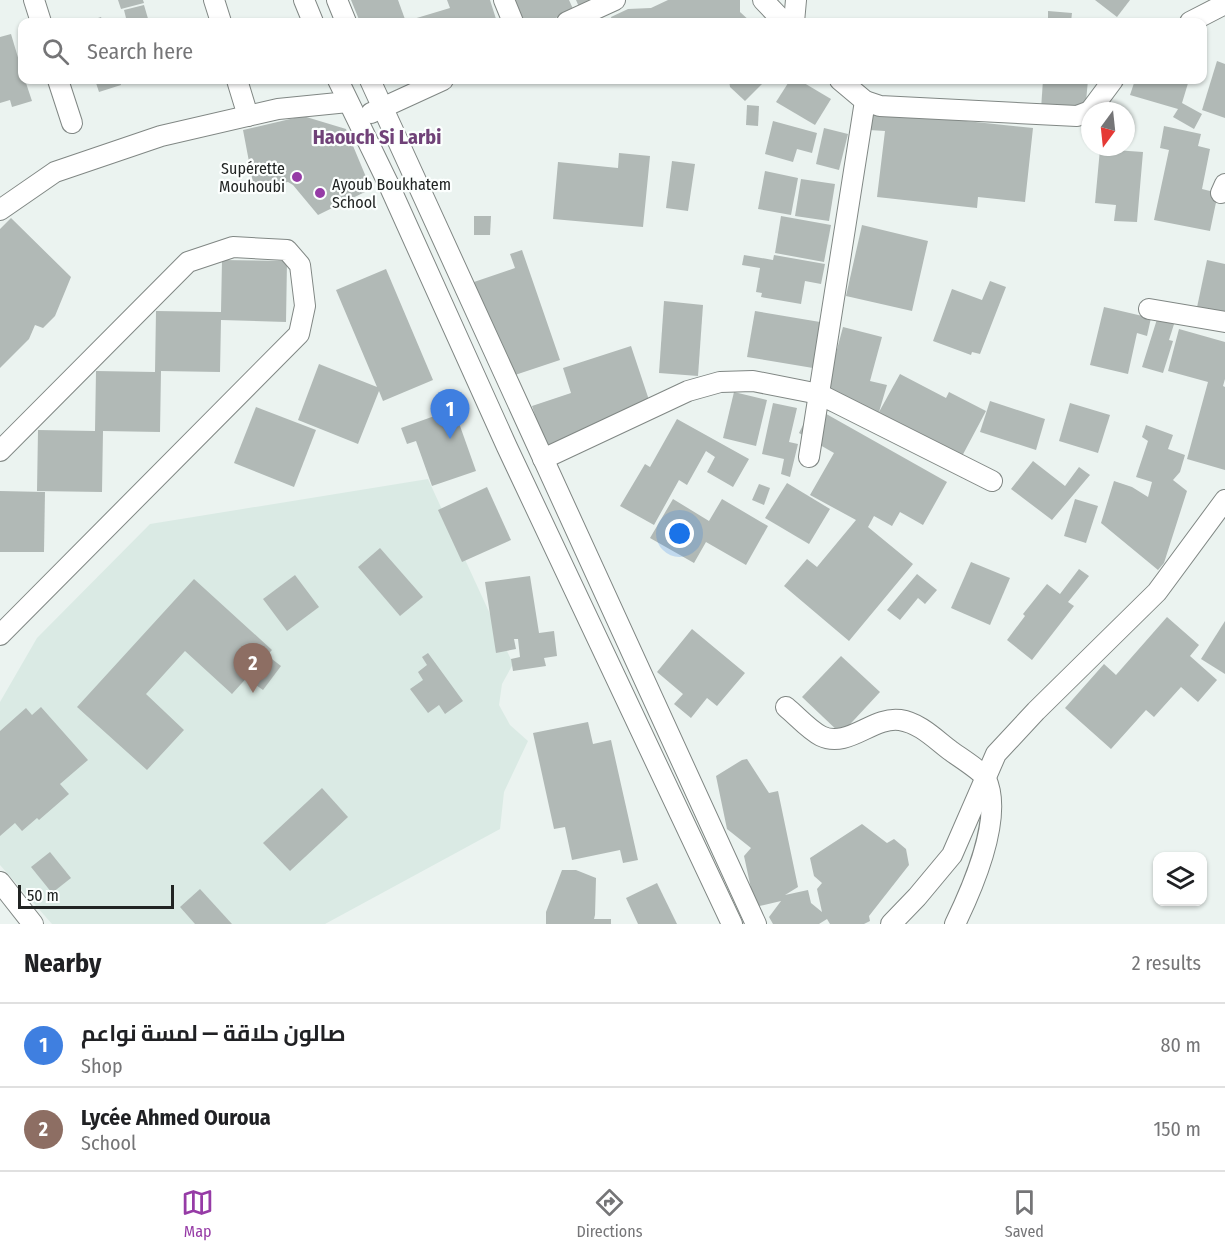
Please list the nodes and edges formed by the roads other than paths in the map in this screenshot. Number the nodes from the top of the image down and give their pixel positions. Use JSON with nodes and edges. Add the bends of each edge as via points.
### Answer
{"nodes":[{"id":1,"x":34,"y":0,"type":"edge"},
{"id":2,"x":214,"y":0,"type":"edge"},
{"id":3,"x":304,"y":0,"type":"edge"},
{"id":4,"x":337,"y":0,"type":"edge"},
{"id":5,"x":504,"y":0,"type":"edge"},
{"id":6,"x":615,"y":0,"type":"edge"},
{"id":7,"x":763,"y":0,"type":"edge"},
{"id":8,"x":796,"y":0,"type":"edge"},
{"id":9,"x":1225,"y":4,"type":"edge"},
{"id":10,"x":40,"y":18,"type":"edge"},
{"id":11,"x":220,"y":18,"type":"edge"},
{"id":12,"x":312,"y":18,"type":"edge"},
{"id":13,"x":344,"y":18,"type":"edge"},
{"id":14,"x":511,"y":18,"type":"edge"},
{"id":15,"x":576,"y":18,"type":"edge"},
{"id":16,"x":780,"y":18,"type":"edge"},
{"id":17,"x":794,"y":18,"type":"edge"},
{"id":18,"x":1198,"y":18,"type":"edge"},
{"id":19,"x":59,"y":84,"type":"edge"},
{"id":20,"x":238,"y":84,"type":"edge"},
{"id":21,"x":341,"y":84,"type":"edge"},
{"id":22,"x":372,"y":84,"type":"edge"},
{"id":23,"x":434,"y":84,"type":"edge"},
{"id":24,"x":845,"y":84,"type":"edge"},
{"id":25,"x":1110,"y":84,"type":"edge"},
{"id":26,"x":865,"y":101,"type":"junction"},
{"id":27,"x":348,"y":102,"type":"junction"},
{"id":28,"x":1097,"y":102,"type":"edge"},
{"id":29,"x":382,"y":108,"type":"junction"},
{"id":30,"x":1081,"y":114,"type":"edge"},
{"id":31,"x":248,"y":116,"type":"junction"},
{"id":32,"x":358,"y":119,"type":"junction"},
{"id":33,"x":72,"y":123,"type":"dead end"},
{"id":34,"x":0,"y":210,"type":"edge"},
{"id":35,"x":1149,"y":309,"type":"dead end"},
{"id":36,"x":1225,"y":322,"type":"edge"},
{"id":37,"x":819,"y":393,"type":"junction"},
{"id":38,"x":0,"y":451,"type":"edge"},
{"id":39,"x":809,"y":457,"type":"dead end"},
{"id":40,"x":543,"y":459,"type":"junction"},
{"id":41,"x":992,"y":481,"type":"dead end"},
{"id":42,"x":1225,"y":500,"type":"edge"},
{"id":43,"x":0,"y":635,"type":"edge"},
{"id":44,"x":786,"y":707,"type":"dead end"},
{"id":45,"x":986,"y":777,"type":"junction"},
{"id":46,"x":0,"y":882,"type":"edge"},
{"id":47,"x":33,"y":924,"type":"edge"},
{"id":48,"x":732,"y":924,"type":"edge"},
{"id":49,"x":756,"y":924,"type":"edge"},
{"id":50,"x":891,"y":924,"type":"edge"},
{"id":51,"x":956,"y":924,"type":"edge"}],
"edges":[{"from":1,"to":10,"type":"street"},
{"from":2,"to":11,"type":"street"},
{"from":3,"to":12,"type":"street"},
{"from":4,"to":13,"type":"street"},
{"from":5,"to":14,"type":"street"},
{"from":6,"to":15,"type":"street"},
{"from":7,"to":16,"type":"street"},
{"from":8,"to":17,"type":"street"},
{"from":9,"to":18,"type":"street"},
{"from":19,"to":33,"type":"street"},
{"from":20,"to":31,"type":"street"},
{"from":21,"to":27,"type":"street"},
{"from":22,"to":29,"type":"street"},
{"from":23,"to":29,"type":"street"},
{"from":24,"to":26,"type":"street"},
{"from":25,"to":28,"type":"street"},
{"from":26,"to":30,"type":"street","via":[[879,106]]},
{"from":26,"to":37,"type":"street"},
{"from":27,"to":31,"type":"street"},
{"from":27,"to":32,"type":"street"},
{"from":29,"to":32,"type":"street"},
{"from":29,"to":40,"type":"street"},
{"from":31,"to":34,"type":"street","via":[[161,136],[55,172]]},
{"from":32,"to":48,"type":"street","via":[[512,458]]},
{"from":35,"to":36,"type":"street"},
{"from":37,"to":39,"type":"street"},
{"from":37,"to":40,"type":"street","via":[[753,381],[720,382],[688,391]]},
{"from":37,"to":41,"type":"street"},
{"from":38,"to":43,"type":"street","via":[[189,262],[233,247],[287,250],[300,265],[305,306],[299,334]]},
{"from":40,"to":49,"type":"street"},
{"from":42,"to":45,"type":"street","via":[[1157,592],[996,754]]},
{"from":44,"to":45,"type":"street","via":[[821,736],[832,739],[878,723],[898,720],[916,725]]},
{"from":45,"to":50,"type":"street","via":[[952,855]]},
{"from":45,"to":51,"type":"street","via":[[992,804],[986,844],[974,885]]},
{"from":46,"to":47,"type":"street"}]}
